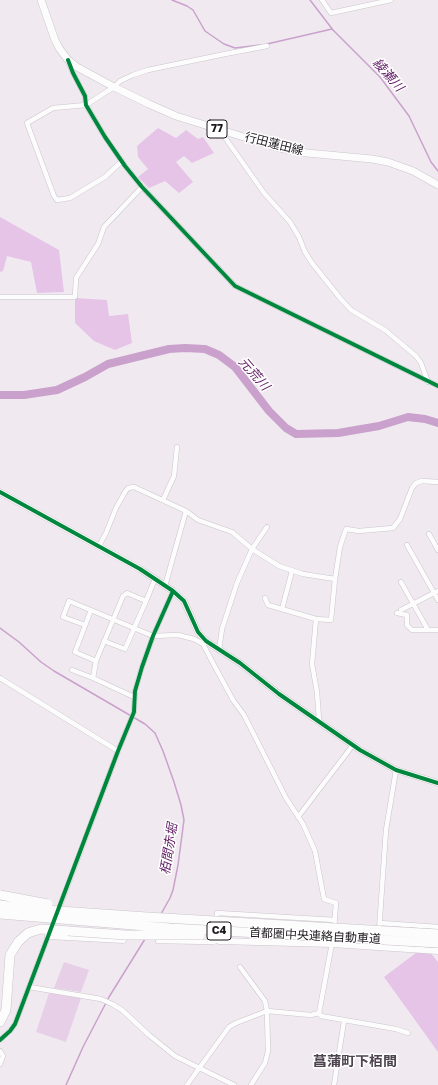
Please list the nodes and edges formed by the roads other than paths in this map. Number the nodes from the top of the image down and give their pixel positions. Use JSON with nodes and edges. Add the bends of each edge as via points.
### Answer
{"nodes":[{"id":1,"x":41,"y":0,"type":"edge"},
{"id":2,"x":322,"y":0,"type":"edge"},
{"id":3,"x":391,"y":0,"type":"edge"},
{"id":4,"x":267,"y":46,"type":"dead end"},
{"id":5,"x":68,"y":60,"type":"junction"},
{"id":6,"x":114,"y":87,"type":"junction"},
{"id":7,"x":86,"y":105,"type":"junction"},
{"id":8,"x":219,"y":129,"type":"junction"},
{"id":9,"x":122,"y":162,"type":"junction"},
{"id":10,"x":438,"y":185,"type":"edge"},
{"id":11,"x":142,"y":187,"type":"junction"},
{"id":12,"x":0,"y":297,"type":"edge"},
{"id":13,"x":428,"y":382,"type":"junction"},
{"id":14,"x":438,"y":386,"type":"edge"},
{"id":15,"x":176,"y":447,"type":"dead end"},
{"id":16,"x":438,"y":482,"type":"edge"},
{"id":17,"x":0,"y":492,"type":"edge"},
{"id":18,"x":163,"y":500,"type":"junction"},
{"id":19,"x":186,"y":511,"type":"junction"},
{"id":20,"x":267,"y":527,"type":"dead end"},
{"id":21,"x":429,"y":534,"type":"dead end"},
{"id":22,"x":407,"y":545,"type":"dead end"},
{"id":23,"x":99,"y":546,"type":"junction"},
{"id":24,"x":252,"y":549,"type":"junction"},
{"id":25,"x":438,"y":550,"type":"edge"},
{"id":26,"x":292,"y":571,"type":"junction"},
{"id":27,"x":156,"y":579,"type":"junction"},
{"id":28,"x":335,"y":579,"type":"junction"},
{"id":29,"x":401,"y":582,"type":"dead end"},
{"id":30,"x":165,"y":586,"type":"junction"},
{"id":31,"x":173,"y":591,"type":"junction"},
{"id":32,"x":436,"y":592,"type":"edge"},
{"id":33,"x":265,"y":598,"type":"dead end"},
{"id":34,"x":438,"y":600,"type":"edge"},
{"id":35,"x":146,"y":601,"type":"junction"},
{"id":36,"x":414,"y":604,"type":"junction"},
{"id":37,"x":282,"y":609,"type":"junction"},
{"id":38,"x":91,"y":610,"type":"junction"},
{"id":39,"x":316,"y":619,"type":"junction"},
{"id":40,"x":113,"y":620,"type":"junction"},
{"id":41,"x":85,"y":625,"type":"junction"},
{"id":42,"x":135,"y":627,"type":"junction"},
{"id":43,"x":428,"y":630,"type":"junction"},
{"id":44,"x":438,"y":630,"type":"edge"},
{"id":45,"x":153,"y":636,"type":"junction"},
{"id":46,"x":104,"y":641,"type":"junction"},
{"id":47,"x":205,"y":642,"type":"junction"},
{"id":48,"x":219,"y":650,"type":"junction"},
{"id":49,"x":96,"y":661,"type":"junction"},
{"id":50,"x":72,"y":670,"type":"dead end"},
{"id":51,"x":0,"y":678,"type":"edge"},
{"id":52,"x":93,"y":678,"type":"junction"},
{"id":53,"x":134,"y":697,"type":"junction"},
{"id":54,"x":319,"y":720,"type":"junction"},
{"id":55,"x":353,"y":745,"type":"junction"},
{"id":56,"x":118,"y":751,"type":"junction"},
{"id":57,"x":396,"y":770,"type":"junction"},
{"id":58,"x":438,"y":783,"type":"edge"},
{"id":59,"x":298,"y":817,"type":"junction"},
{"id":60,"x":0,"y":895,"type":"edge"},
{"id":61,"x":0,"y":905,"type":"edge"},
{"id":62,"x":0,"y":914,"type":"edge"},
{"id":63,"x":147,"y":917,"type":"junction"},
{"id":64,"x":335,"y":920,"type":"junction"},
{"id":65,"x":380,"y":923,"type":"junction"},
{"id":66,"x":438,"y":926,"type":"edge"},
{"id":67,"x":52,"y":927,"type":"dead end"},
{"id":68,"x":261,"y":933,"type":"junction"},
{"id":69,"x":438,"y":934,"type":"edge"},
{"id":70,"x":49,"y":935,"type":"joint"},
{"id":71,"x":216,"y":939,"type":"junction"},
{"id":72,"x":124,"y":940,"type":"dead end"},
{"id":73,"x":158,"y":942,"type":"dead end"},
{"id":74,"x":438,"y":943,"type":"edge"},
{"id":75,"x":332,"y":944,"type":"junction"},
{"id":76,"x":379,"y":947,"type":"junction"},
{"id":77,"x":438,"y":951,"type":"edge"},
{"id":78,"x":240,"y":967,"type":"dead end"},
{"id":79,"x":29,"y":987,"type":"junction"},
{"id":80,"x":267,"y":1011,"type":"junction"},
{"id":81,"x":319,"y":1013,"type":"junction"},
{"id":82,"x":344,"y":1021,"type":"junction"},
{"id":83,"x":0,"y":1022,"type":"edge"},
{"id":84,"x":408,"y":1033,"type":"dead end"},
{"id":85,"x":0,"y":1040,"type":"edge"},
{"id":86,"x":0,"y":1051,"type":"edge"},
{"id":87,"x":0,"y":1064,"type":"edge"},
{"id":88,"x":200,"y":1069,"type":"junction"},
{"id":89,"x":187,"y":1085,"type":"edge"},
{"id":90,"x":234,"y":1085,"type":"edge"},
{"id":91,"x":250,"y":1085,"type":"edge"},
{"id":92,"x":334,"y":1085,"type":"edge"}],
"edges":[{"from":1,"to":5,"type":"main road","name":"行田蓮田線","number":"77","via":[[55,40]]},
{"from":2,"to":3,"type":"street","via":[[331,13]]},
{"from":4,"to":6,"type":"street","via":[[148,70],[120,81]]},
{"from":5,"to":6,"type":"main road","name":"行田蓮田線","number":"77"},
{"from":5,"to":7,"type":"street","via":[[85,96]]},
{"from":6,"to":7,"type":"street"},
{"from":6,"to":8,"type":"main road","name":"行田蓮田線","number":"77","via":[[176,116]]},
{"from":7,"to":9,"type":"street"},
{"from":7,"to":9,"type":"street","via":[[53,108],[27,123],[54,196],[57,200],[70,198],[105,177]]},
{"from":8,"to":10,"type":"main road","name":"行田蓮田線","number":"77","via":[[279,148],[388,162],[414,171]]},
{"from":8,"to":13,"type":"street","via":[[264,193],[290,222],[312,263],[340,298],[351,310],[385,330],[416,356]]},
{"from":9,"to":11,"type":"street"},
{"from":11,"to":12,"type":"street","via":[[104,227],[98,244],[76,278],[75,297]]},
{"from":11,"to":13,"type":"street","via":[[235,286]]},
{"from":13,"to":14,"type":"street"},
{"from":15,"to":18,"type":"street","via":[[174,476]]},
{"from":16,"to":28,"type":"street","via":[[416,483],[400,519],[393,528],[359,531],[346,529]]},
{"from":17,"to":23,"type":"street"},
{"from":18,"to":19,"type":"street"},
{"from":18,"to":23,"type":"street","via":[[134,487],[128,488]]},
{"from":19,"to":24,"type":"street","via":[[198,520],[232,532]]},
{"from":19,"to":30,"type":"street"},
{"from":20,"to":24,"type":"street"},
{"from":21,"to":25,"type":"street"},
{"from":22,"to":32,"type":"street"},
{"from":23,"to":27,"type":"street"},
{"from":24,"to":26,"type":"street","via":[[267,560]]},
{"from":24,"to":48,"type":"street","via":[[237,583],[222,629]]},
{"from":26,"to":28,"type":"street"},
{"from":26,"to":37,"type":"street"},
{"from":27,"to":30,"type":"street"},
{"from":27,"to":35,"type":"street"},
{"from":28,"to":39,"type":"street","via":[[331,620]]},
{"from":29,"to":36,"type":"street"},
{"from":30,"to":31,"type":"street"},
{"from":31,"to":45,"type":"street"},
{"from":31,"to":47,"type":"street","via":[[184,601]]},
{"from":32,"to":34,"type":"street"},
{"from":32,"to":36,"type":"street"},
{"from":33,"to":37,"type":"street","via":[[268,605]]},
{"from":35,"to":40,"type":"street","via":[[125,594]]},
{"from":35,"to":42,"type":"street"},
{"from":36,"to":43,"type":"street"},
{"from":36,"to":43,"type":"street","via":[[399,611],[406,615],[407,626],[412,630]]},
{"from":37,"to":39,"type":"street"},
{"from":38,"to":40,"type":"street"},
{"from":38,"to":41,"type":"street"},
{"from":38,"to":41,"type":"street","via":[[69,601],[63,617]]},
{"from":39,"to":54,"type":"street","via":[[312,664]]},
{"from":40,"to":42,"type":"street"},
{"from":40,"to":46,"type":"street"},
{"from":41,"to":49,"type":"street","via":[[75,652]]},
{"from":42,"to":45,"type":"street"},
{"from":42,"to":46,"type":"street","via":[[125,649]]},
{"from":43,"to":44,"type":"street"},
{"from":45,"to":47,"type":"street","via":[[178,635]]},
{"from":45,"to":53,"type":"street"},
{"from":46,"to":49,"type":"street"},
{"from":47,"to":48,"type":"street"},
{"from":47,"to":59,"type":"street","via":[[233,700],[244,715]]},
{"from":48,"to":54,"type":"street"},
{"from":49,"to":52,"type":"street"},
{"from":50,"to":52,"type":"street"},
{"from":51,"to":56,"type":"street"},
{"from":52,"to":53,"type":"street"},
{"from":53,"to":56,"type":"street","via":[[134,712]]},
{"from":54,"to":55,"type":"street"},
{"from":55,"to":57,"type":"street","via":[[373,759]]},
{"from":55,"to":59,"type":"street"},
{"from":56,"to":67,"type":"street"},
{"from":57,"to":58,"type":"street"},
{"from":57,"to":65,"type":"street","via":[[386,830]]},
{"from":59,"to":64,"type":"street","via":[[317,855],[324,899],[336,904]]},
{"from":60,"to":63,"type":"highway","bridge":true},
{"from":61,"to":63,"type":"highway","name":"首都圏中央連絡自動車道","number":"C4","bridge":true},
{"from":62,"to":68,"type":"highway","name":"首都圏中央連絡自動車道","number":"C4","bridge":true},
{"from":63,"to":69,"type":"highway","name":"首都圏中央連絡自動車道","number":"C4","bridge":true},
{"from":64,"to":71,"type":"street","via":[[217,913]]},
{"from":64,"to":75,"type":"street"},
{"from":65,"to":66,"type":"street"},
{"from":65,"to":76,"type":"street"},
{"from":68,"to":74,"type":"highway","name":"首都圏中央連絡自動車道","number":"C4","bridge":true},
{"from":68,"to":83,"type":"highway","bridge":true,"via":[[156,936],[41,929],[28,933],[18,942],[10,955],[6,1010]]},
{"from":70,"to":72,"type":"street"},
{"from":70,"to":79,"type":"street"},
{"from":71,"to":73,"type":"street","via":[[213,942]]},
{"from":71,"to":75,"type":"street"},
{"from":75,"to":76,"type":"street"},
{"from":75,"to":81,"type":"street"},
{"from":76,"to":77,"type":"street"},
{"from":78,"to":80,"type":"street","via":[[265,1001]]},
{"from":79,"to":85,"type":"street","via":[[15,1024]]},
{"from":79,"to":88,"type":"street","via":[[101,999],[112,1004],[175,1056]]},
{"from":80,"to":81,"type":"street","via":[[311,1015]]},
{"from":80,"to":88,"type":"street","via":[[229,1027]]},
{"from":80,"to":91,"type":"street","via":[[268,1051],[265,1063]]},
{"from":81,"to":82,"type":"street","via":[[321,1016]]},
{"from":82,"to":84,"type":"street"},
{"from":82,"to":92,"type":"street"},
{"from":86,"to":87,"type":"street","via":[[3,1056]]},
{"from":88,"to":89,"type":"street"},
{"from":88,"to":90,"type":"street"}]}
